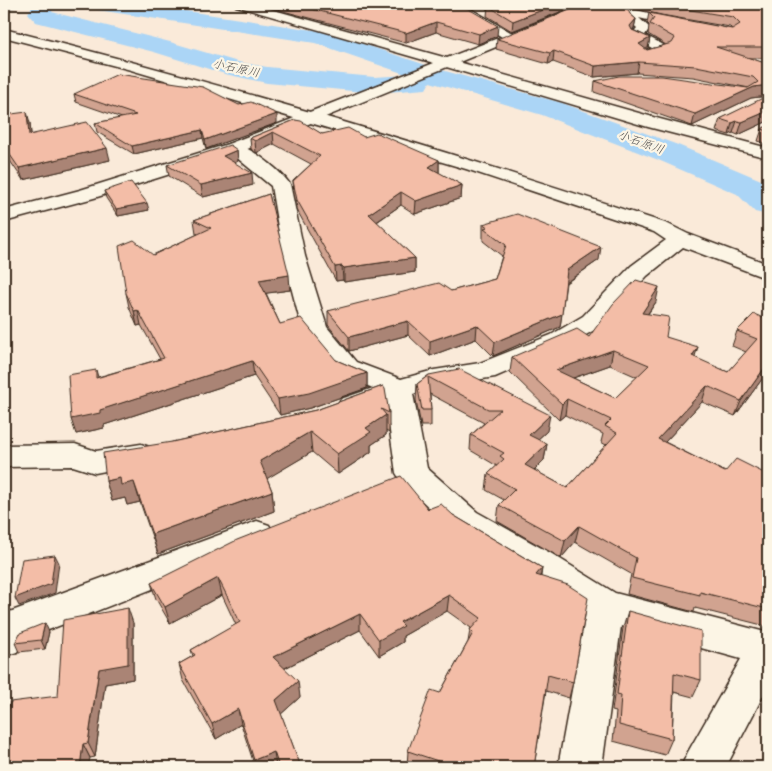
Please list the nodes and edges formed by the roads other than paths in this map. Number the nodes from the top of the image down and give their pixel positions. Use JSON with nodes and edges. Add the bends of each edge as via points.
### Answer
{"nodes":[{"id":1,"x":240,"y":4,"type":"edge"},
{"id":2,"x":454,"y":4,"type":"edge"},
{"id":3,"x":591,"y":4,"type":"edge"},
{"id":4,"x":492,"y":8,"type":"edge"},
{"id":5,"x":633,"y":14,"type":"junction"},
{"id":6,"x":473,"y":15,"type":"junction"},
{"id":7,"x":694,"y":27,"type":"edge"},
{"id":8,"x":4,"y":33,"type":"edge"},
{"id":9,"x":512,"y":37,"type":"junction"},
{"id":10,"x":646,"y":55,"type":"edge"},
{"id":11,"x":448,"y":64,"type":"junction"},
{"id":12,"x":586,"y":87,"type":"dead end"},
{"id":13,"x":559,"y":95,"type":"junction"},
{"id":14,"x":315,"y":117,"type":"junction"},
{"id":15,"x":718,"y":122,"type":"dead end"},
{"id":16,"x":760,"y":132,"type":"dead end"},
{"id":17,"x":693,"y":134,"type":"junction"},
{"id":18,"x":734,"y":145,"type":"junction"},
{"id":19,"x":234,"y":148,"type":"junction"},
{"id":20,"x":768,"y":153,"type":"edge"},
{"id":21,"x":4,"y":216,"type":"edge"},
{"id":22,"x":680,"y":239,"type":"junction"},
{"id":23,"x":768,"y":272,"type":"edge"},
{"id":24,"x":398,"y":388,"type":"junction"},
{"id":25,"x":326,"y":414,"type":"edge"},
{"id":26,"x":172,"y":450,"type":"edge"},
{"id":27,"x":4,"y":456,"type":"edge"},
{"id":28,"x":286,"y":522,"type":"edge"},
{"id":29,"x":605,"y":606,"type":"junction"},
{"id":30,"x":4,"y":640,"type":"edge"},
{"id":31,"x":768,"y":649,"type":"edge"},
{"id":32,"x":580,"y":767,"type":"edge"},
{"id":33,"x":703,"y":767,"type":"edge"}],
"edges":[{"from":1,"to":11,"type":"street"},
{"from":2,"to":6,"type":"street"},
{"from":3,"to":5,"type":"street"},
{"from":3,"to":9,"type":"street"},
{"from":4,"to":6,"type":"street"},
{"from":5,"to":7,"type":"street"},
{"from":5,"to":10,"type":"street","via":[[641,31],[637,36],[664,49]]},
{"from":6,"to":9,"type":"street"},
{"from":8,"to":14,"type":"street"},
{"from":9,"to":11,"type":"street"},
{"from":11,"to":13,"type":"street"},
{"from":11,"to":14,"type":"street"},
{"from":12,"to":13,"type":"street"},
{"from":13,"to":17,"type":"street"},
{"from":14,"to":19,"type":"street"},
{"from":14,"to":22,"type":"street","via":[[556,192],[661,228]]},
{"from":15,"to":17,"type":"street"},
{"from":16,"to":18,"type":"street"},
{"from":17,"to":18,"type":"street"},
{"from":18,"to":20,"type":"street"},
{"from":19,"to":21,"type":"street"},
{"from":19,"to":24,"type":"street","via":[[280,184],[294,256],[315,329],[348,368]]},
{"from":22,"to":23,"type":"street"},
{"from":22,"to":24,"type":"street","via":[[639,271],[592,321],[560,340],[485,372],[434,378]]},
{"from":24,"to":25,"type":"street"},
{"from":24,"to":29,"type":"street","via":[[398,478]]},
{"from":26,"to":27,"type":"street","via":[[95,462],[74,455]]},
{"from":28,"to":30,"type":"street","via":[[8,630]]},
{"from":29,"to":31,"type":"street"},
{"from":29,"to":32,"type":"street"},
{"from":31,"to":33,"type":"street"}]}
